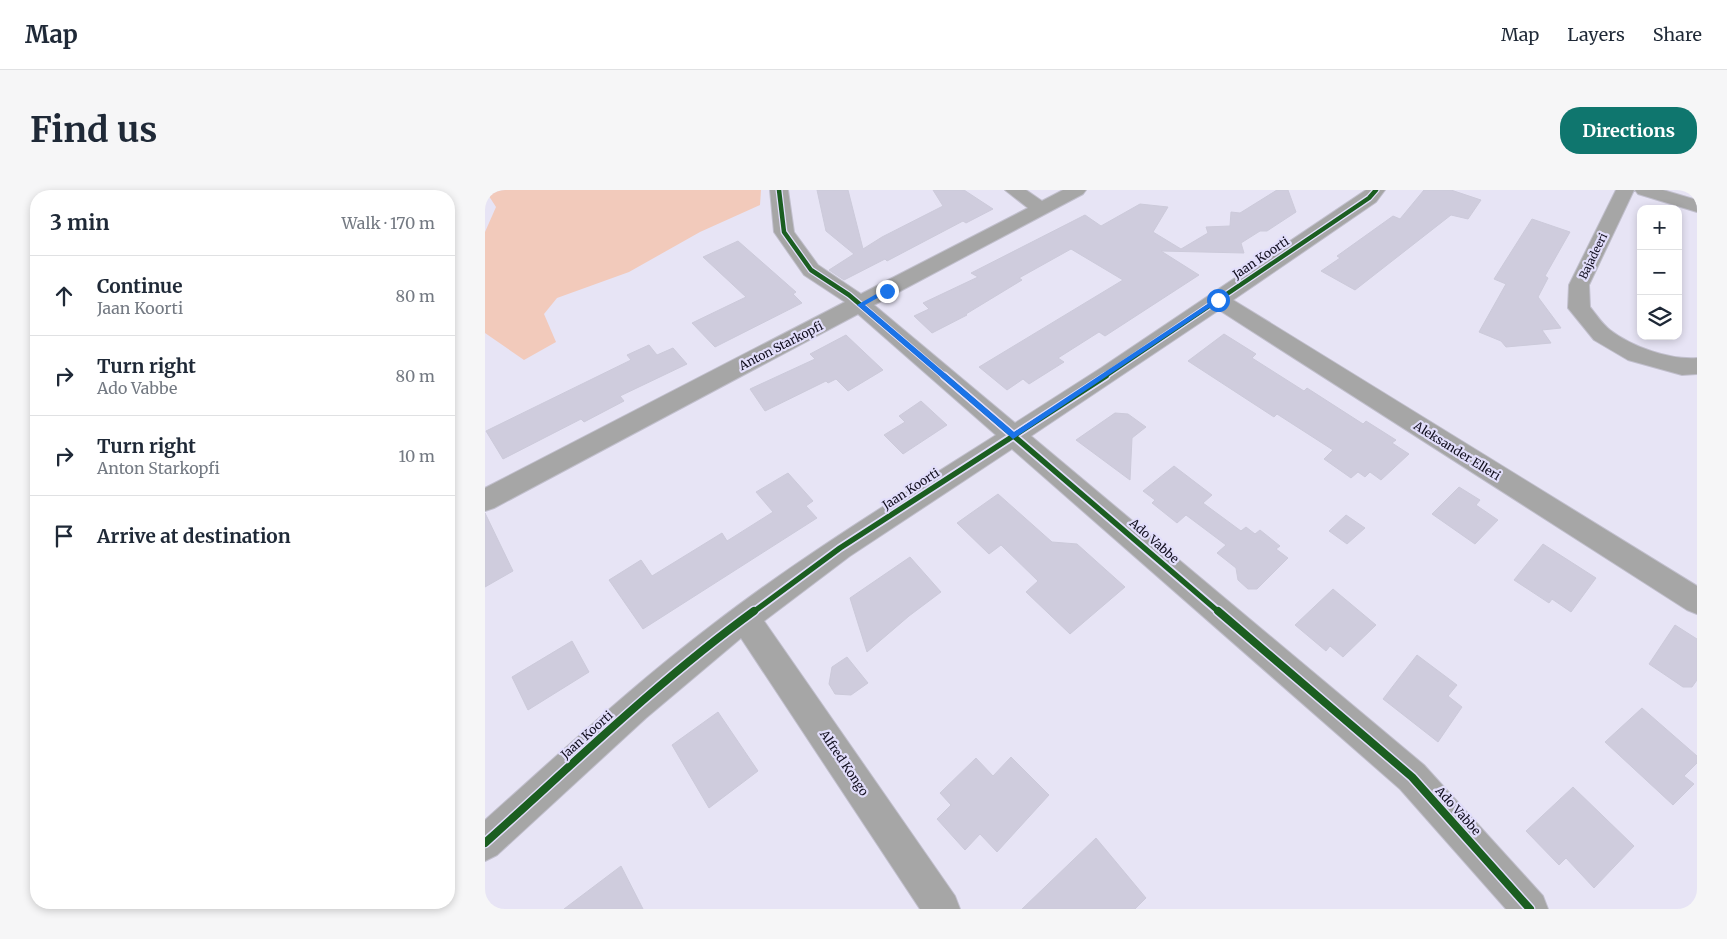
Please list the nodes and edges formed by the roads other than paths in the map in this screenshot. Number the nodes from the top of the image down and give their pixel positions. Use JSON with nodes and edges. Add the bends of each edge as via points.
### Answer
{"nodes":[{"id":1,"x":779,"y":190,"type":"edge"},
{"id":2,"x":1014,"y":190,"type":"edge"},
{"id":3,"x":1077,"y":190,"type":"edge"},
{"id":4,"x":1376,"y":190,"type":"edge"},
{"id":5,"x":1625,"y":190,"type":"edge"},
{"id":6,"x":1644,"y":190,"type":"edge"},
{"id":7,"x":1697,"y":206,"type":"edge"},
{"id":8,"x":1041,"y":208,"type":"junction"},
{"id":9,"x":1218,"y":300,"type":"junction"},
{"id":10,"x":860,"y":305,"type":"junction"},
{"id":11,"x":1697,"y":366,"type":"edge"},
{"id":12,"x":1013,"y":436,"type":"junction"},
{"id":13,"x":485,"y":500,"type":"edge"},
{"id":14,"x":1697,"y":601,"type":"edge"},
{"id":15,"x":745,"y":618,"type":"junction"},
{"id":16,"x":485,"y":844,"type":"edge"},
{"id":17,"x":941,"y":909,"type":"edge"},
{"id":18,"x":1530,"y":909,"type":"edge"}],
"edges":[{"from":1,"to":10,"type":"street","name":"Ado Vabbe","via":[[784,232],[811,270]]},
{"from":2,"to":8,"type":"street"},
{"from":3,"to":8,"type":"street","name":"Anton Starkopfi"},
{"from":4,"to":9,"type":"street","name":"Jaan Koorti","via":[[1369,198]]},
{"from":5,"to":11,"type":"street","name":"Bajadeeri","via":[[1579,285],[1579,308],[1602,335],[1636,354],[1682,367]]},
{"from":6,"to":7,"type":"street"},
{"from":8,"to":10,"type":"street","name":"Anton Starkopfi"},
{"from":9,"to":12,"type":"street","name":"Jaan Koorti"},
{"from":9,"to":14,"type":"street","name":"Aleksander Elleri"},
{"from":10,"to":12,"type":"street","name":"Ado Vabbe"},
{"from":10,"to":13,"type":"street","name":"Anton Starkopfi"},
{"from":12,"to":15,"type":"street","name":"Jaan Koorti","via":[[841,548]]},
{"from":12,"to":18,"type":"street","name":"Ado Vabbe","via":[[1412,777]]},
{"from":15,"to":16,"type":"street","name":"Jaan Koorti","via":[[635,707]]},
{"from":15,"to":17,"type":"street","name":"Alfred Kongo"}]}
